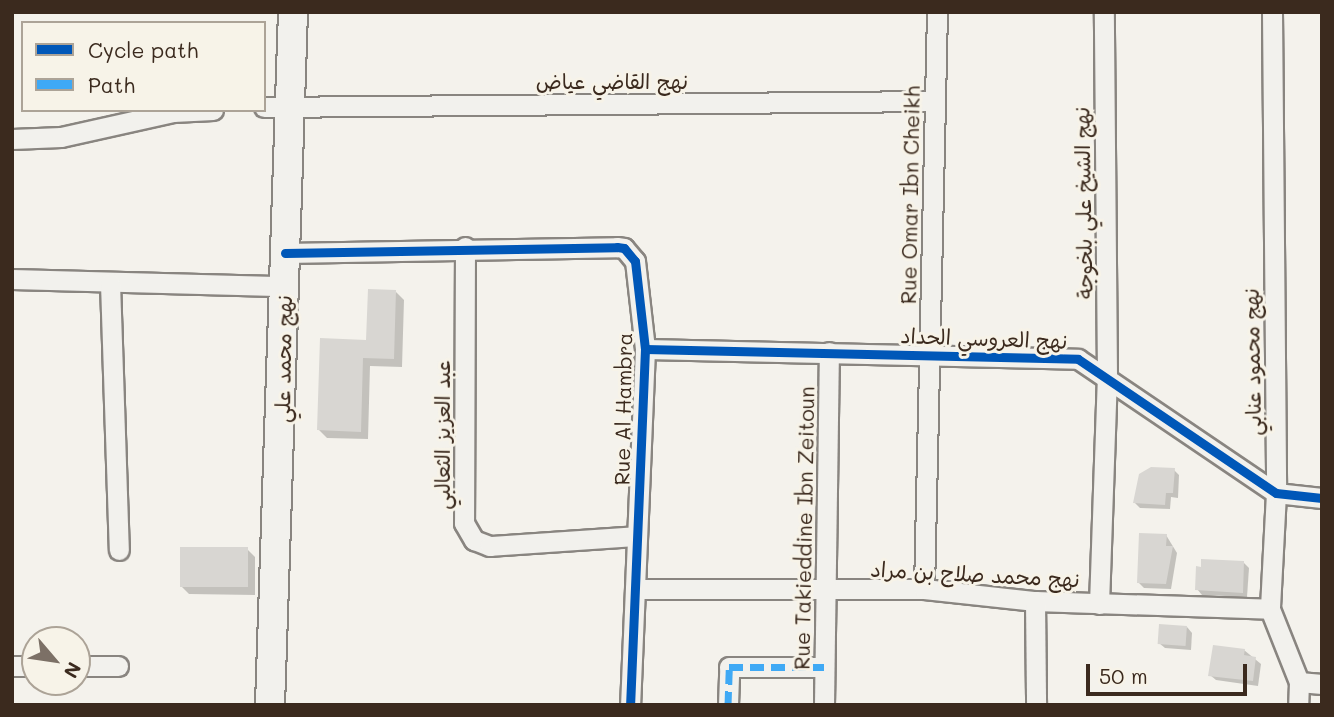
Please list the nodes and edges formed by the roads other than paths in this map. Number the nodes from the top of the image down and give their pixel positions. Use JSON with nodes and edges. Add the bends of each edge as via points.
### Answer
{"nodes":[{"id":1,"x":293,"y":12,"type":"edge"},
{"id":2,"x":937,"y":12,"type":"edge"},
{"id":3,"x":1104,"y":12,"type":"edge"},
{"id":4,"x":1272,"y":12,"type":"edge"},
{"id":5,"x":935,"y":101,"type":"junction"},
{"id":6,"x":277,"y":107,"type":"edge"},
{"id":7,"x":186,"y":112,"type":"edge"},
{"id":8,"x":12,"y":139,"type":"edge"},
{"id":9,"x":465,"y":247,"type":"junction"},
{"id":10,"x":285,"y":253,"type":"junction"},
{"id":11,"x":12,"y":279,"type":"edge"},
{"id":12,"x":110,"y":283,"type":"junction"},
{"id":13,"x":285,"y":286,"type":"junction"},
{"id":14,"x":646,"y":349,"type":"junction"},
{"id":15,"x":829,"y":352,"type":"junction"},
{"id":16,"x":929,"y":353,"type":"junction"},
{"id":17,"x":1107,"y":375,"type":"junction"},
{"id":18,"x":1276,"y":493,"type":"junction"},
{"id":19,"x":1322,"y":498,"type":"edge"},
{"id":20,"x":637,"y":536,"type":"junction"},
{"id":21,"x":119,"y":550,"type":"dead end"},
{"id":22,"x":635,"y":589,"type":"junction"},
{"id":23,"x":924,"y":589,"type":"junction"},
{"id":24,"x":825,"y":590,"type":"junction"},
{"id":25,"x":1035,"y":601,"type":"junction"},
{"id":26,"x":1099,"y":604,"type":"junction"},
{"id":27,"x":1270,"y":608,"type":"junction"},
{"id":28,"x":91,"y":666,"type":"edge"},
{"id":29,"x":118,"y":666,"type":"dead end"},
{"id":30,"x":824,"y":667,"type":"junction"},
{"id":31,"x":1299,"y":682,"type":"junction"},
{"id":32,"x":1322,"y":684,"type":"edge"},
{"id":33,"x":270,"y":705,"type":"edge"},
{"id":34,"x":630,"y":705,"type":"edge"},
{"id":35,"x":728,"y":705,"type":"edge"},
{"id":36,"x":824,"y":705,"type":"edge"},
{"id":37,"x":1036,"y":705,"type":"edge"},
{"id":38,"x":1298,"y":705,"type":"edge"}],
"edges":[{"from":1,"to":6,"type":"street","name":"نهج محمد علي"},
{"from":2,"to":5,"type":"street","name":"Rue Omar Ibn Cheikh"},
{"from":3,"to":17,"type":"street","name":"نهج الشيخ علي بلخوجة"},
{"from":4,"to":18,"type":"street","name":"نهج محمود عنابي"},
{"from":5,"to":6,"type":"street","name":"نهج القاضي عياض"},
{"from":5,"to":16,"type":"street","name":"Rue Omar Ibn Cheikh"},
{"from":6,"to":10,"type":"street","name":"نهج محمد علي"},
{"from":7,"to":8,"type":"street","via":[[61,137]]},
{"from":9,"to":10,"type":"street","name":"Rue Al Hambra"},
{"from":9,"to":14,"type":"street","name":"Rue Al Hambra","via":[[624,248],[635,261]]},
{"from":9,"to":20,"type":"street","name":"عبد العزيز الثعالبي","via":[[464,523],[474,540],[491,547]]},
{"from":10,"to":13,"type":"street","name":"نهج محمد علي"},
{"from":11,"to":12,"type":"street"},
{"from":12,"to":13,"type":"street"},
{"from":12,"to":21,"type":"street"},
{"from":13,"to":33,"type":"street","name":"نهج محمد علي"},
{"from":14,"to":15,"type":"street","name":"نهج العروسي الحداد"},
{"from":14,"to":20,"type":"street","name":"Rue Al Hambra"},
{"from":15,"to":16,"type":"street","name":"نهج العروسي الحداد"},
{"from":15,"to":24,"type":"street","name":"Rue Takieddine Ibn Zeitoun"},
{"from":16,"to":17,"type":"street","name":"نهج العروسي الحداد","via":[[1078,359]]},
{"from":16,"to":23,"type":"street","name":"Rue Omar Ibn Cheikh"},
{"from":17,"to":18,"type":"street","name":"نهج العروسي الحداد"},
{"from":17,"to":26,"type":"street","name":"نهج الشيخ علي بلخوجة"},
{"from":18,"to":19,"type":"street","name":"نهج العروسي الحداد"},
{"from":18,"to":27,"type":"street","name":"نهج محمود عنابي"},
{"from":20,"to":22,"type":"street","name":"Rue Al Hambra"},
{"from":22,"to":24,"type":"street","name":"نهج محمد صلاح بن مراد"},
{"from":22,"to":34,"type":"street","name":"Rue Al Hambra"},
{"from":23,"to":24,"type":"street","name":"نهج محمد صلاح بن مراد"},
{"from":23,"to":25,"type":"street","name":"نهج محمد صلاح بن مراد"},
{"from":24,"to":30,"type":"street","name":"Rue Takieddine Ibn Zeitoun"},
{"from":25,"to":26,"type":"street","name":"نهج محمد صلاح بن مراد"},
{"from":25,"to":37,"type":"street"},
{"from":26,"to":27,"type":"street","name":"نهج محمد صلاح بن مراد"},
{"from":27,"to":31,"type":"street","name":"نهج محمود عنابي"},
{"from":28,"to":29,"type":"street"},
{"from":30,"to":35,"type":"street","via":[[729,667]]},
{"from":30,"to":36,"type":"street","name":"Rue Takieddine Ibn Zeitoun"},
{"from":31,"to":32,"type":"street"},
{"from":31,"to":38,"type":"street","name":"نهج محمود عنابي"}]}
